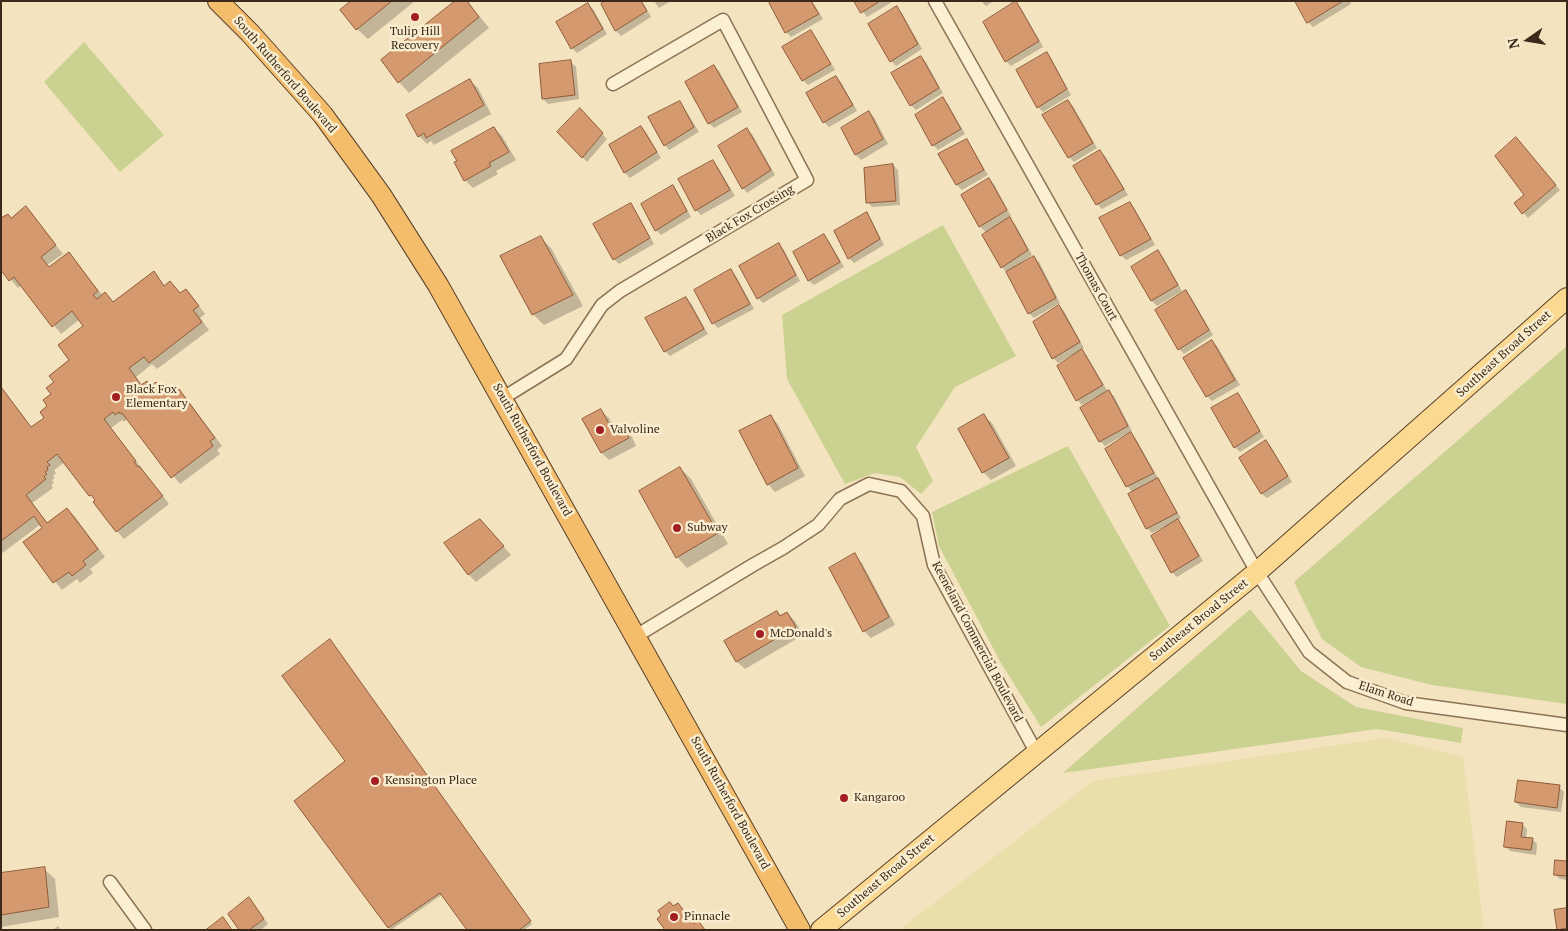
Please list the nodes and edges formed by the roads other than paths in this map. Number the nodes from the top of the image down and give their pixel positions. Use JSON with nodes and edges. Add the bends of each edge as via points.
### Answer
{"nodes":[{"id":1,"x":218,"y":1,"type":"edge"},
{"id":2,"x":935,"y":1,"type":"edge"},
{"id":3,"x":613,"y":84,"type":"dead end"},
{"id":4,"x":1567,"y":298,"type":"edge"},
{"id":5,"x":503,"y":398,"type":"junction"},
{"id":6,"x":1257,"y":572,"type":"junction"},
{"id":7,"x":636,"y":636,"type":"junction"},
{"id":8,"x":1567,"y":725,"type":"edge"},
{"id":9,"x":1036,"y":752,"type":"junction"},
{"id":10,"x":110,"y":882,"type":"dead end"},
{"id":11,"x":145,"y":930,"type":"edge"},
{"id":12,"x":800,"y":930,"type":"edge"},
{"id":13,"x":821,"y":930,"type":"edge"}],
"edges":[{"from":1,"to":5,"type":"highway","name":"South Rutherford Boulevard","via":[[323,115],[381,195]]},
{"from":2,"to":6,"type":"street","name":"Thomas Court"},
{"from":3,"to":5,"type":"street","name":"Black Fox Crossing","via":[[723,20],[807,180],[620,291],[602,306],[566,359]]},
{"from":4,"to":6,"type":"main road","name":"Southeast Broad Street"},
{"from":5,"to":7,"type":"highway","name":"South Rutherford Boulevard"},
{"from":6,"to":8,"type":"street","name":"Elam Road","via":[[1309,652],[1348,682],[1406,703]]},
{"from":6,"to":9,"type":"main road","name":"Southeast Broad Street"},
{"from":7,"to":9,"type":"street","name":"Keeneland Commercial Boulevard","via":[[818,525],[840,499],[868,484],[900,491],[923,516],[934,565]]},
{"from":7,"to":12,"type":"highway","name":"South Rutherford Boulevard"},
{"from":9,"to":13,"type":"main road","name":"Southeast Broad Street"},
{"from":10,"to":11,"type":"street"}]}
